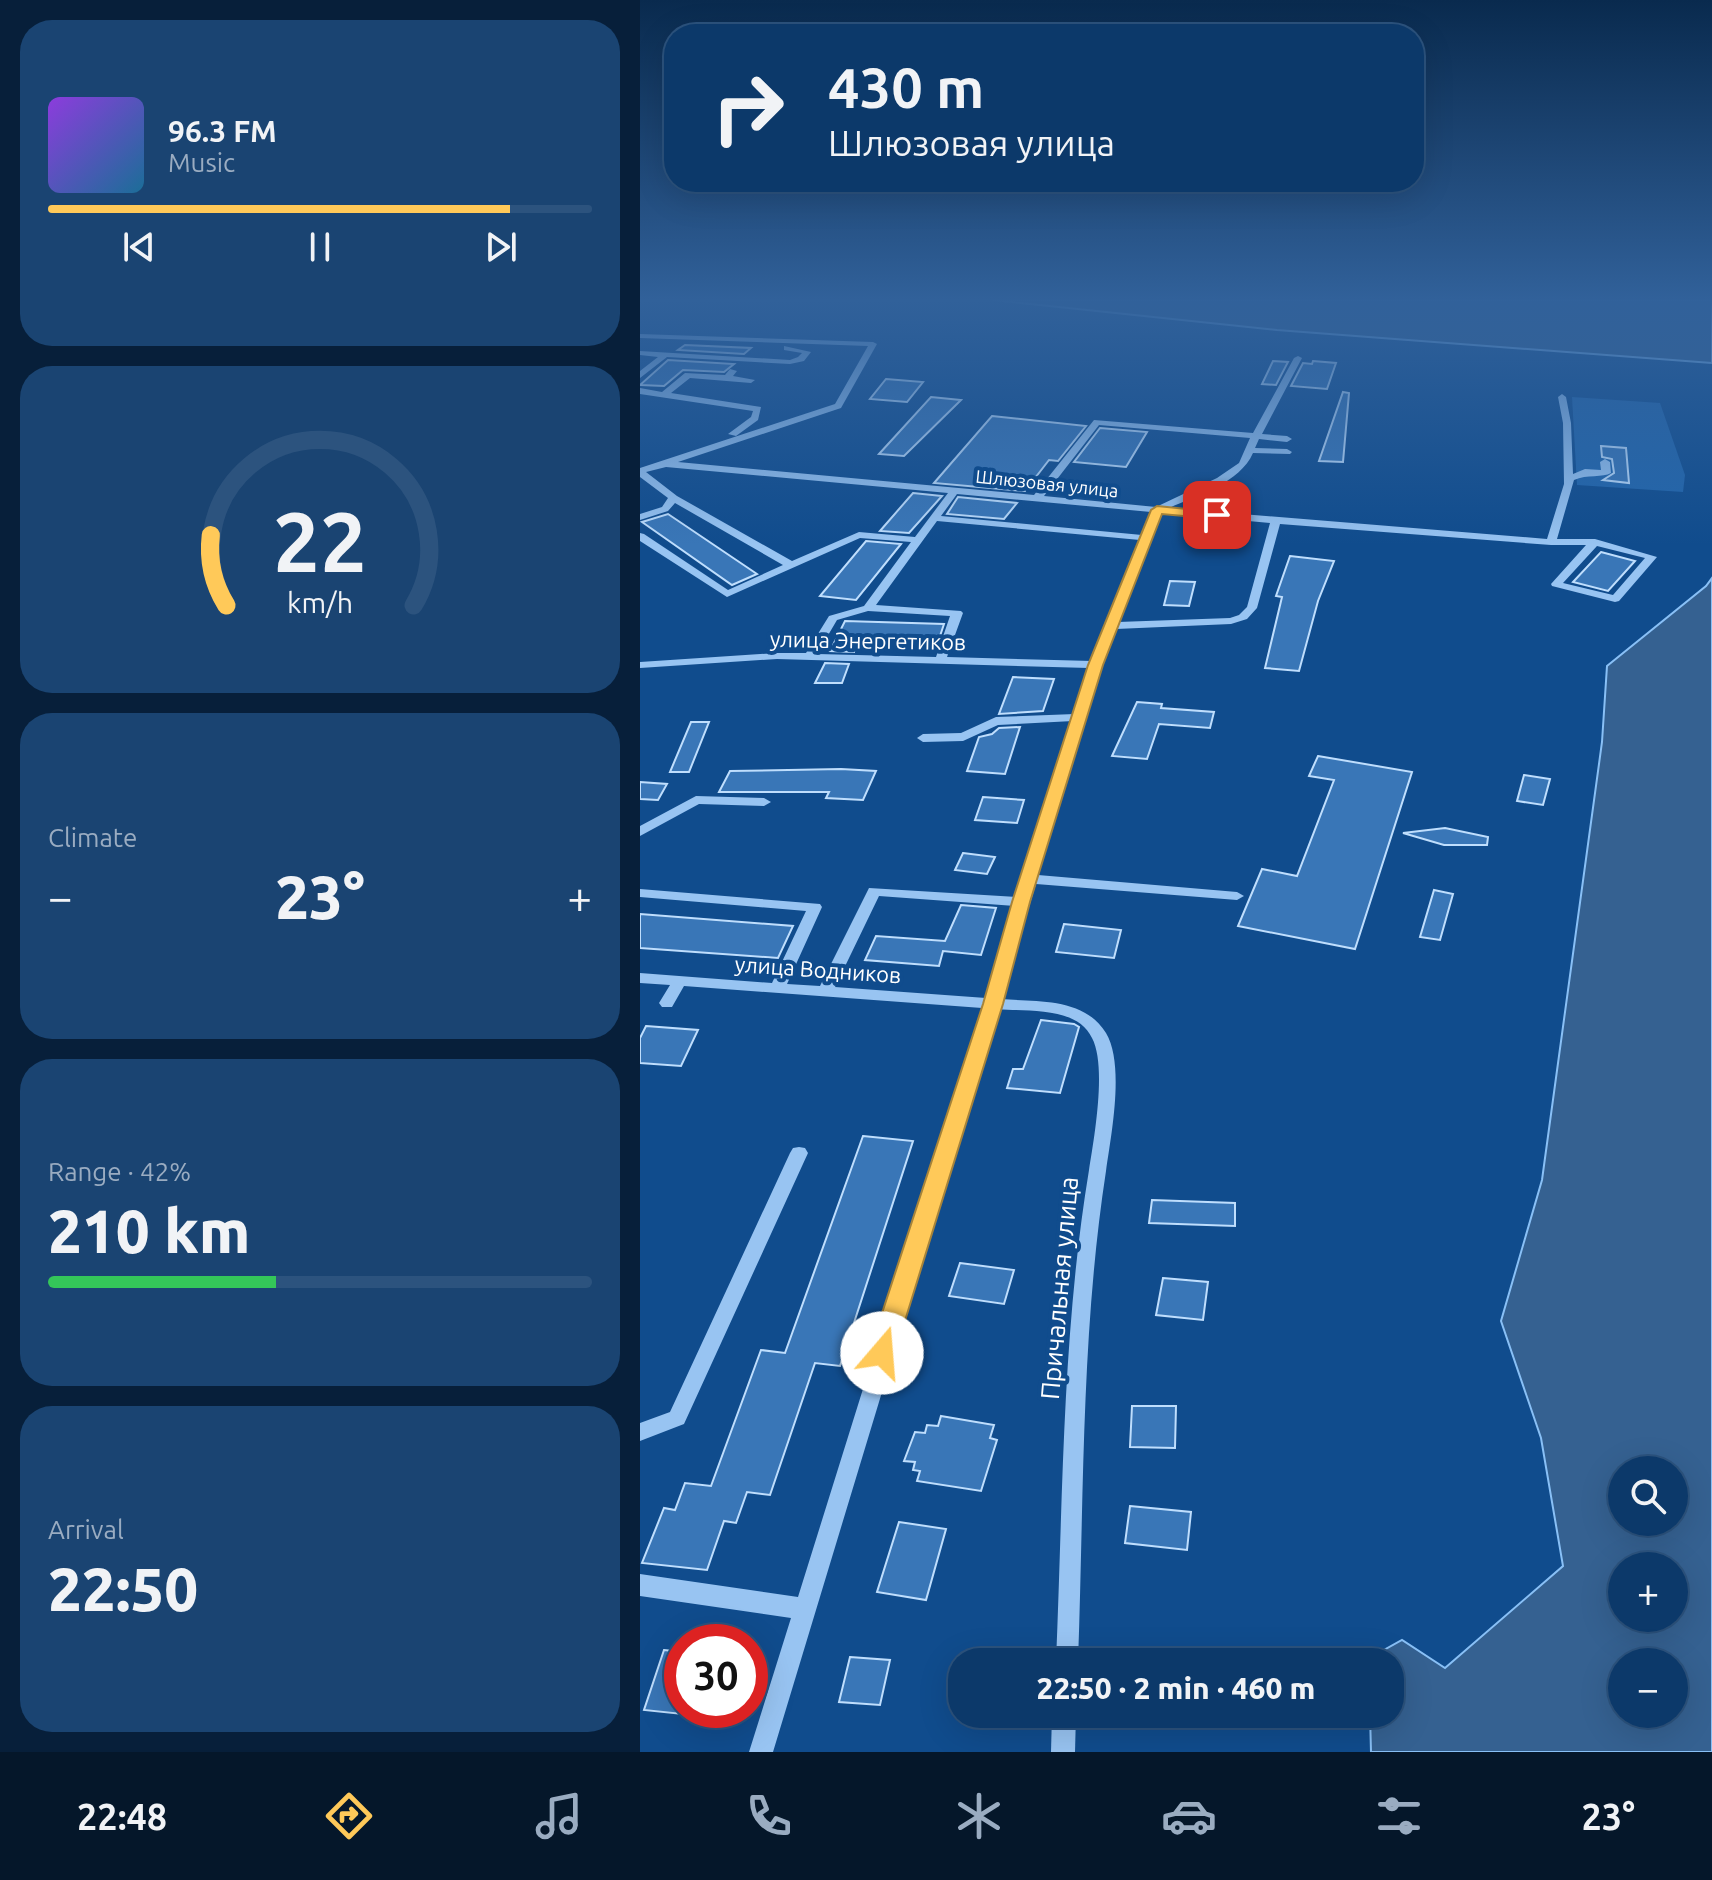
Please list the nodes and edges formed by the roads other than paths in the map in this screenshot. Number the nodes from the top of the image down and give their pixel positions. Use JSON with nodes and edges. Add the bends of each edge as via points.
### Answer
{"nodes":[{"id":1,"x":680,"y":382,"type":"edge"},
{"id":2,"x":852,"y":382,"type":"edge"},
{"id":3,"x":1284,"y":382,"type":"edge"},
{"id":4,"x":640,"y":391,"type":"edge"},
{"id":5,"x":665,"y":394,"type":"junction"},
{"id":6,"x":1562,"y":397,"type":"dead end"},
{"id":7,"x":1258,"y":437,"type":"junction"},
{"id":8,"x":1287,"y":439,"type":"dead end"},
{"id":9,"x":723,"y":442,"type":"junction"},
{"id":10,"x":1250,"y":450,"type":"junction"},
{"id":11,"x":1287,"y":452,"type":"dead end"},
{"id":12,"x":1605,"y":462,"type":"dead end"},
{"id":13,"x":666,"y":464,"type":"junction"},
{"id":14,"x":640,"y":472,"type":"edge"},
{"id":15,"x":1569,"y":479,"type":"junction"},
{"id":16,"x":955,"y":490,"type":"junction"},
{"id":17,"x":1038,"y":497,"type":"junction"},
{"id":18,"x":674,"y":498,"type":"junction"},
{"id":19,"x":1157,"y":510,"type":"junction"},
{"id":20,"x":640,"y":517,"type":"edge"},
{"id":21,"x":934,"y":518,"type":"junction"},
{"id":22,"x":1276,"y":521,"type":"junction"},
{"id":23,"x":640,"y":536,"type":"edge"},
{"id":24,"x":1147,"y":538,"type":"junction"},
{"id":25,"x":918,"y":540,"type":"junction"},
{"id":26,"x":1551,"y":542,"type":"junction"},
{"id":27,"x":1595,"y":542,"type":"junction"},
{"id":28,"x":791,"y":565,"type":"junction"},
{"id":29,"x":868,"y":608,"type":"junction"},
{"id":30,"x":1112,"y":626,"type":"junction"},
{"id":31,"x":809,"y":657,"type":"junction"},
{"id":32,"x":940,"y":661,"type":"junction"},
{"id":33,"x":640,"y":665,"type":"edge"},
{"id":34,"x":1096,"y":665,"type":"junction"},
{"id":35,"x":1080,"y":717,"type":"junction"},
{"id":36,"x":923,"y":738,"type":"dead end"},
{"id":37,"x":764,"y":802,"type":"dead end"},
{"id":38,"x":640,"y":832,"type":"edge"},
{"id":39,"x":1029,"y":879,"type":"junction"},
{"id":40,"x":640,"y":893,"type":"edge"},
{"id":41,"x":1237,"y":896,"type":"dead end"},
{"id":42,"x":1021,"y":902,"type":"junction"},
{"id":43,"x":640,"y":978,"type":"edge"},
{"id":44,"x":680,"y":981,"type":"junction"},
{"id":45,"x":777,"y":988,"type":"junction"},
{"id":46,"x":825,"y":992,"type":"junction"},
{"id":47,"x":667,"y":1003,"type":"dead end"},
{"id":48,"x":993,"y":1004,"type":"junction"},
{"id":49,"x":799,"y":1153,"type":"dead end"},
{"id":50,"x":640,"y":1432,"type":"edge"},
{"id":51,"x":640,"y":1585,"type":"edge"},
{"id":52,"x":804,"y":1609,"type":"junction"},
{"id":53,"x":1068,"y":1648,"type":"edge"},
{"id":54,"x":1064,"y":1728,"type":"edge"},
{"id":55,"x":761,"y":1752,"type":"edge"},
{"id":56,"x":1063,"y":1752,"type":"edge"}],
"edges":[{"from":1,"to":5,"type":"street"},
{"from":2,"to":9,"type":"street","via":[[838,406]]},
{"from":3,"to":7,"type":"street"},
{"from":4,"to":5,"type":"street"},
{"from":5,"to":9,"type":"street","via":[[758,409],[755,418]]},
{"from":6,"to":15,"type":"street"},
{"from":7,"to":8,"type":"street"},
{"from":7,"to":10,"type":"street"},
{"from":7,"to":17,"type":"street","via":[[1097,422]]},
{"from":9,"to":13,"type":"street"},
{"from":10,"to":11,"type":"street"},
{"from":10,"to":19,"type":"street","via":[[1243,465]]},
{"from":12,"to":15,"type":"street","via":[[1606,473],[1585,472]]},
{"from":13,"to":14,"type":"street","name":"Шлюзовая улица"},
{"from":13,"to":16,"type":"street","name":"Шлюзовая улица"},
{"from":14,"to":18,"type":"street"},
{"from":15,"to":26,"type":"street"},
{"from":16,"to":17,"type":"street","name":"Шлюзовая улица"},
{"from":16,"to":21,"type":"street"},
{"from":17,"to":19,"type":"street","name":"Шлюзовая улица"},
{"from":18,"to":20,"type":"street","via":[[665,509]]},
{"from":18,"to":28,"type":"street"},
{"from":19,"to":22,"type":"street","name":"Шлюзовая улица"},
{"from":19,"to":24,"type":"street"},
{"from":21,"to":24,"type":"street"},
{"from":21,"to":25,"type":"street"},
{"from":22,"to":26,"type":"street","name":"Шлюзовая улица"},
{"from":22,"to":30,"type":"street","via":[[1252,608],[1243,617]]},
{"from":23,"to":28,"type":"street","via":[[727,594]]},
{"from":24,"to":30,"type":"street"},
{"from":25,"to":28,"type":"street","via":[[859,535]]},
{"from":25,"to":29,"type":"street"},
{"from":26,"to":27,"type":"street","name":"Шлюзовая улица"},
{"from":27,"to":27,"type":"street","name":"Шлюзовая улица","via":[[1652,557],[1615,599],[1556,584]]},
{"from":29,"to":31,"type":"street","via":[[833,618]]},
{"from":29,"to":32,"type":"street","via":[[957,613]]},
{"from":30,"to":34,"type":"street"},
{"from":31,"to":32,"type":"street","name":"улица Энергетиков"},
{"from":31,"to":33,"type":"street","name":"улица Энергетиков"},
{"from":32,"to":34,"type":"street","name":"улица Энергетиков"},
{"from":34,"to":35,"type":"street"},
{"from":35,"to":36,"type":"street","via":[[996,721],[963,737]]},
{"from":35,"to":39,"type":"street"},
{"from":37,"to":38,"type":"street","via":[[696,800]]},
{"from":39,"to":41,"type":"street"},
{"from":39,"to":42,"type":"street"},
{"from":40,"to":45,"type":"street","via":[[815,907]]},
{"from":42,"to":46,"type":"street","via":[[874,891]]},
{"from":42,"to":48,"type":"street"},
{"from":43,"to":44,"type":"street","name":"улица Водников"},
{"from":44,"to":45,"type":"street","name":"улица Водников"},
{"from":44,"to":47,"type":"street"},
{"from":45,"to":46,"type":"street","name":"улица Водников"},
{"from":46,"to":48,"type":"street","name":"улица Водников"},
{"from":48,"to":52,"type":"street"},
{"from":48,"to":53,"type":"street","name":"Причальная улица","via":[[1064,1009],[1084,1019],[1101,1038],[1104,1062],[1102,1135],[1081,1291]]},
{"from":49,"to":50,"type":"street","via":[[677,1418]]},
{"from":51,"to":52,"type":"street"},
{"from":52,"to":55,"type":"street"},
{"from":54,"to":56,"type":"street"}]}
